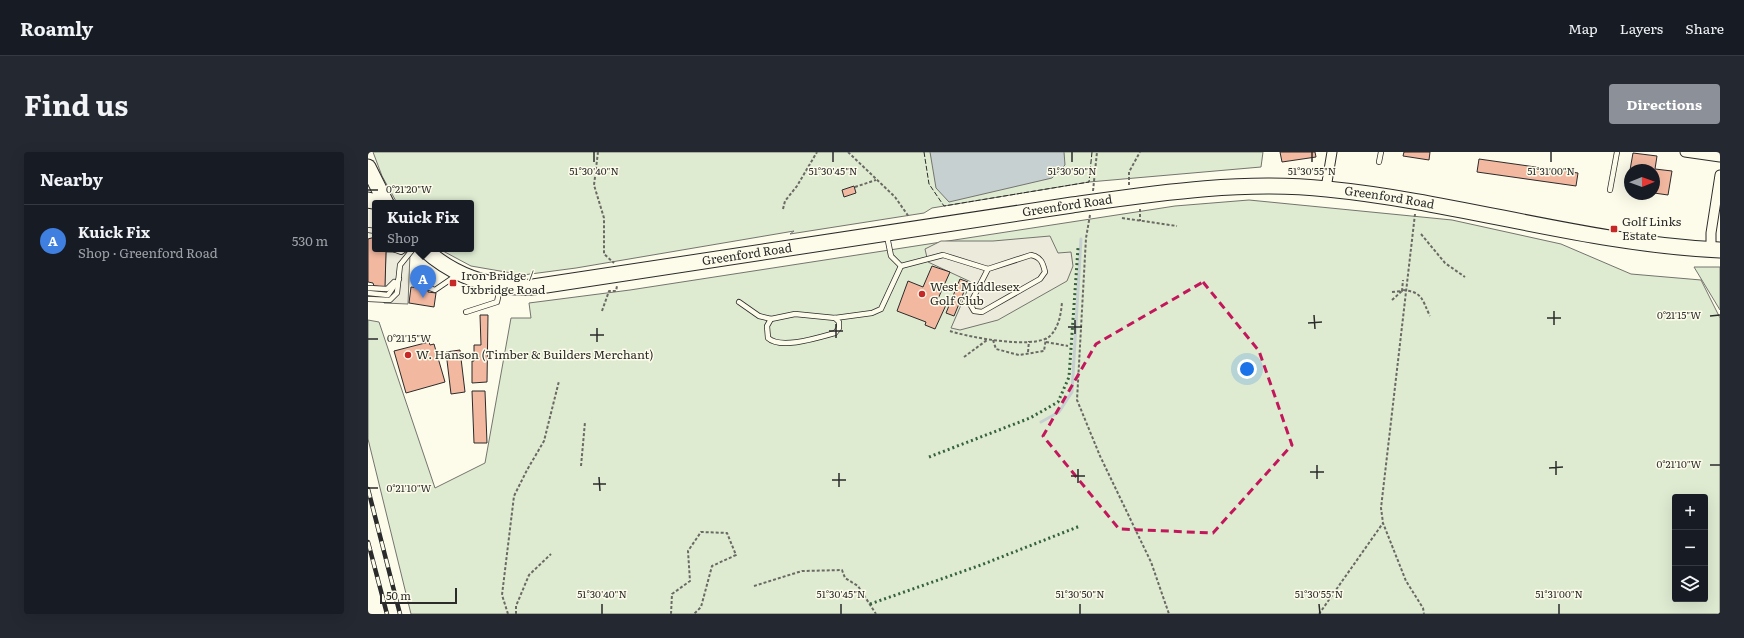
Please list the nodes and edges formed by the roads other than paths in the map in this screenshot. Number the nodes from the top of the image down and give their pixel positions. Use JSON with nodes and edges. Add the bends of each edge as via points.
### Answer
{"nodes":[{"id":1,"x":1332,"y":152,"type":"edge"},
{"id":2,"x":1380,"y":152,"type":"edge"},
{"id":3,"x":1617,"y":152,"type":"edge"},
{"id":4,"x":1685,"y":152,"type":"edge"},
{"id":5,"x":1720,"y":157,"type":"edge"},
{"id":6,"x":1379,"y":162,"type":"dead end"},
{"id":7,"x":368,"y":167,"type":"edge"},
{"id":8,"x":1720,"y":175,"type":"edge"},
{"id":9,"x":1326,"y":188,"type":"junction"},
{"id":10,"x":1610,"y":190,"type":"dead end"},
{"id":11,"x":377,"y":200,"type":"edge"},
{"id":12,"x":887,"y":232,"type":"junction"},
{"id":13,"x":1716,"y":249,"type":"edge"},
{"id":14,"x":411,"y":252,"type":"edge"},
{"id":15,"x":428,"y":252,"type":"edge"},
{"id":16,"x":902,"y":266,"type":"junction"},
{"id":17,"x":988,"y":269,"type":"junction"},
{"id":18,"x":458,"y":274,"type":"junction"},
{"id":19,"x":400,"y":277,"type":"junction"},
{"id":20,"x":427,"y":287,"type":"dead end"},
{"id":21,"x":500,"y":287,"type":"junction"},
{"id":22,"x":368,"y":288,"type":"edge"},
{"id":23,"x":368,"y":293,"type":"edge"},
{"id":24,"x":368,"y":299,"type":"edge"},
{"id":25,"x":739,"y":302,"type":"dead end"},
{"id":26,"x":466,"y":312,"type":"dead end"},
{"id":27,"x":835,"y":318,"type":"junction"},
{"id":28,"x":771,"y":319,"type":"junction"}],
"edges":[{"from":1,"to":9,"type":"street"},
{"from":2,"to":6,"type":"lane"},
{"from":3,"to":10,"type":"lane"},
{"from":4,"to":5,"type":"street"},
{"from":7,"to":11,"type":"main road"},
{"from":8,"to":13,"type":"street","via":[[1712,233]]},
{"from":9,"to":12,"type":"main road","name":"Greenford Road","via":[[1251,185],[1129,197]]},
{"from":9,"to":13,"type":"main road","name":"Greenford Road","via":[[1418,201],[1608,238]]},
{"from":12,"to":16,"type":"lane","via":[[891,256]]},
{"from":12,"to":21,"type":"main road","name":"Greenford Road","via":[[533,287]]},
{"from":14,"to":19,"type":"lane","via":[[400,265]]},
{"from":15,"to":18,"type":"main road","name":"Greenford Road"},
{"from":16,"to":17,"type":"lane","via":[[943,255]]},
{"from":16,"to":27,"type":"lane","via":[[880,309],[872,313]]},
{"from":17,"to":17,"type":"lane","via":[[1031,255],[1044,263],[1045,272],[1040,279],[982,312],[974,311],[970,304],[972,296]]},
{"from":18,"to":20,"type":"lane","via":[[435,290]]},
{"from":18,"to":21,"type":"main road","name":"Greenford Road"},
{"from":19,"to":22,"type":"lane","via":[[387,289]]},
{"from":19,"to":23,"type":"lane","via":[[388,295]]},
{"from":19,"to":24,"type":"lane","via":[[397,293],[390,300]]},
{"from":21,"to":26,"type":"lane","via":[[497,302]]},
{"from":25,"to":28,"type":"lane","via":[[759,316]]},
{"from":27,"to":28,"type":"lane","via":[[795,314]]},
{"from":27,"to":28,"type":"lane","via":[[839,322],[839,328],[835,333],[795,343],[775,342],[768,338]]}]}
